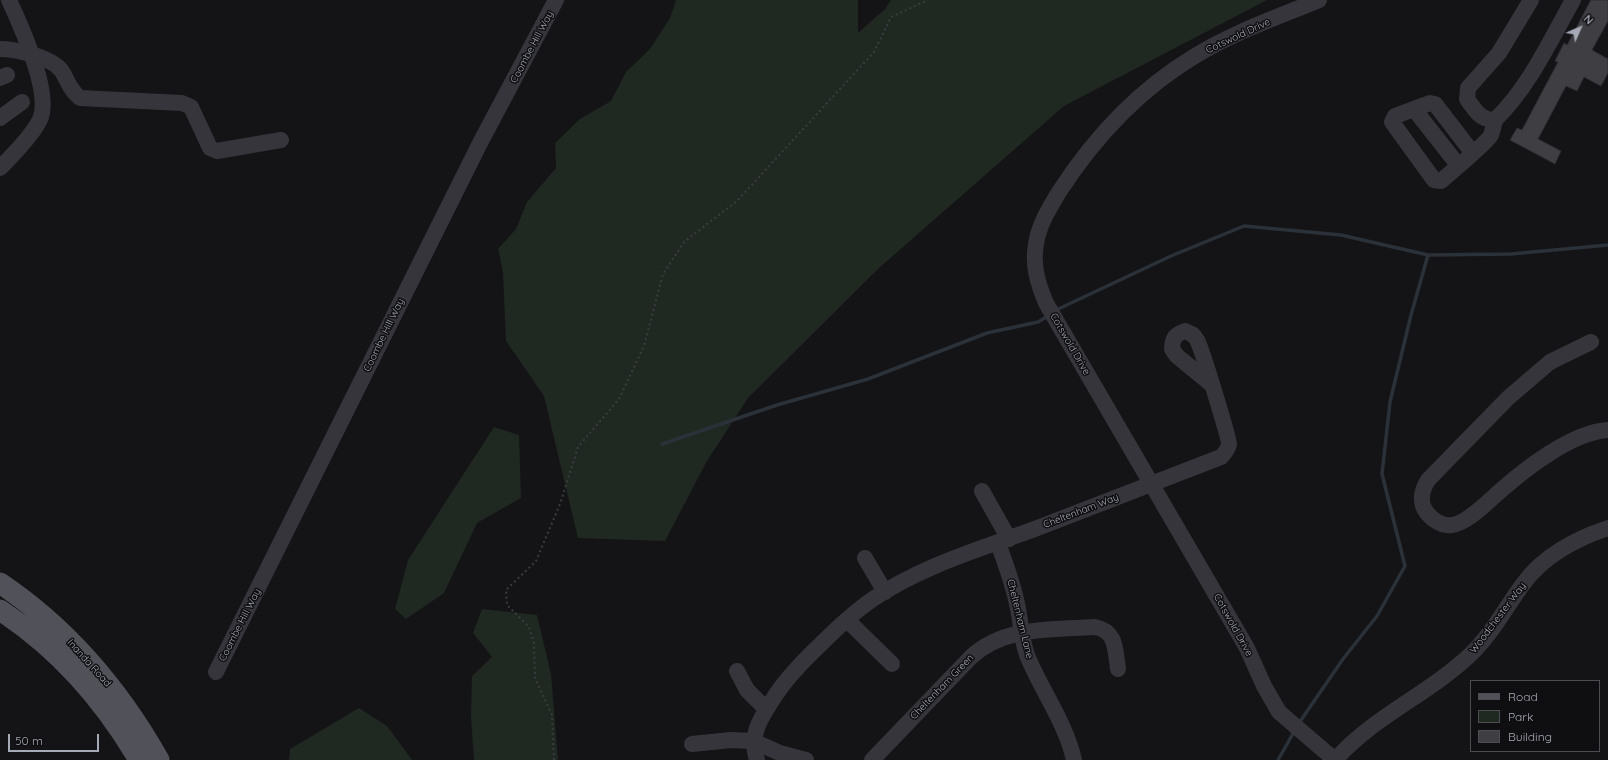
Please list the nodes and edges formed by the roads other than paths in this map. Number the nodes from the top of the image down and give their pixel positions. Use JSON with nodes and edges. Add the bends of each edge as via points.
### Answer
{"nodes":[{"id":1,"x":9,"y":0,"type":"edge"},
{"id":2,"x":556,"y":0,"type":"edge"},
{"id":3,"x":1319,"y":0,"type":"edge"},
{"id":4,"x":1531,"y":0,"type":"edge"},
{"id":5,"x":1573,"y":0,"type":"edge"},
{"id":6,"x":2,"y":45,"type":"edge"},
{"id":7,"x":30,"y":54,"type":"junction"},
{"id":8,"x":22,"y":102,"type":"dead end"},
{"id":9,"x":1414,"y":109,"type":"junction"},
{"id":10,"x":0,"y":118,"type":"edge"},
{"id":11,"x":1495,"y":120,"type":"junction"},
{"id":12,"x":281,"y":140,"type":"dead end"},
{"id":13,"x":1472,"y":152,"type":"junction"},
{"id":14,"x":1458,"y":165,"type":"junction"},
{"id":15,"x":0,"y":168,"type":"edge"},
{"id":16,"x":1591,"y":342,"type":"dead end"},
{"id":17,"x":1211,"y":384,"type":"dead end"},
{"id":18,"x":1608,"y":430,"type":"edge"},
{"id":19,"x":1153,"y":484,"type":"junction"},
{"id":20,"x":982,"y":491,"type":"dead end"},
{"id":21,"x":1608,"y":528,"type":"edge"},
{"id":22,"x":1003,"y":541,"type":"junction"},
{"id":23,"x":865,"y":558,"type":"dead end"},
{"id":24,"x":0,"y":583,"type":"edge"},
{"id":25,"x":885,"y":592,"type":"junction"},
{"id":26,"x":0,"y":610,"type":"edge"},
{"id":27,"x":847,"y":620,"type":"junction"},
{"id":28,"x":1022,"y":632,"type":"junction"},
{"id":29,"x":892,"y":664,"type":"dead end"},
{"id":30,"x":1118,"y":669,"type":"dead end"},
{"id":31,"x":737,"y":671,"type":"dead end"},
{"id":32,"x":216,"y":672,"type":"dead end"},
{"id":33,"x":766,"y":709,"type":"junction"},
{"id":34,"x":753,"y":741,"type":"junction"},
{"id":35,"x":692,"y":744,"type":"dead end"},
{"id":36,"x":139,"y":760,"type":"edge"},
{"id":37,"x":159,"y":760,"type":"edge"},
{"id":38,"x":757,"y":760,"type":"edge"},
{"id":39,"x":806,"y":760,"type":"edge"},
{"id":40,"x":872,"y":760,"type":"edge"},
{"id":41,"x":1074,"y":760,"type":"edge"},
{"id":42,"x":1335,"y":760,"type":"edge"}],
"edges":[{"from":1,"to":7,"type":"street"},
{"from":2,"to":32,"type":"street","name":"Coombe Hill Way","via":[[477,150]]},
{"from":3,"to":19,"type":"street","name":"Cotswold Drive","via":[[1229,38],[1195,56],[1163,78],[1110,126],[1074,168],[1043,219],[1035,257],[1038,284],[1046,303]]},
{"from":4,"to":11,"type":"street","via":[[1499,53],[1468,88],[1467,99],[1480,116]]},
{"from":5,"to":11,"type":"street","via":[[1544,54],[1518,94]]},
{"from":6,"to":7,"type":"street"},
{"from":7,"to":12,"type":"street","via":[[56,65],[62,71],[70,90],[80,98],[182,103],[191,107],[210,148],[217,151]]},
{"from":7,"to":15,"type":"street","via":[[40,78],[41,117]]},
{"from":8,"to":10,"type":"street"},
{"from":9,"to":13,"type":"street","via":[[1430,103],[1435,104]]},
{"from":9,"to":14,"type":"street"},
{"from":9,"to":14,"type":"street","via":[[1395,116],[1392,122],[1434,180],[1441,181]]},
{"from":11,"to":13,"type":"street","via":[[1491,136]]},
{"from":13,"to":14,"type":"street"},
{"from":16,"to":18,"type":"street","via":[[1550,362],[1508,398],[1428,480],[1422,490],[1423,506],[1430,517],[1440,523],[1451,525],[1466,519],[1521,472],[1585,434]]},
{"from":17,"to":19,"type":"street","name":"Cheltenham Way","via":[[1229,444],[1225,453]]},
{"from":19,"to":22,"type":"street","name":"Cheltenham Way"},
{"from":19,"to":42,"type":"street","name":"Cotswold Drive","via":[[1247,648],[1272,703],[1287,720]]},
{"from":20,"to":22,"type":"street"},
{"from":21,"to":42,"type":"street","name":"Woodchester Way","via":[[1575,541],[1547,560],[1524,582],[1472,654],[1378,721]]},
{"from":22,"to":25,"type":"street","name":"Cheltenham Way","via":[[949,561]]},
{"from":22,"to":28,"type":"street","name":"Cheltenham Lane"},
{"from":23,"to":25,"type":"street"},
{"from":24,"to":37,"type":"main road","name":"Inanda Road","via":[[31,606],[80,652],[108,683]]},
{"from":25,"to":27,"type":"street","name":"Cheltenham Way"},
{"from":26,"to":36,"type":"main road","name":"Inanda Road","via":[[44,643],[80,678],[104,707]]},
{"from":27,"to":29,"type":"street"},
{"from":27,"to":33,"type":"street","name":"Cheltenham Way","via":[[798,666],[778,689]]},
{"from":28,"to":30,"type":"street","name":"Cheltenham Green","via":[[1104,628],[1113,639]]},
{"from":28,"to":40,"type":"street","name":"Cheltenham Green","via":[[983,646]]},
{"from":28,"to":41,"type":"street","name":"Cheltenham Lane","via":[[1026,652],[1039,684],[1072,748]]},
{"from":31,"to":33,"type":"street","via":[[747,690]]},
{"from":33,"to":34,"type":"street","name":"Cheltenham Way"},
{"from":34,"to":35,"type":"street","via":[[731,740]]},
{"from":34,"to":38,"type":"street"},
{"from":34,"to":39,"type":"street","via":[[780,753]]}]}
